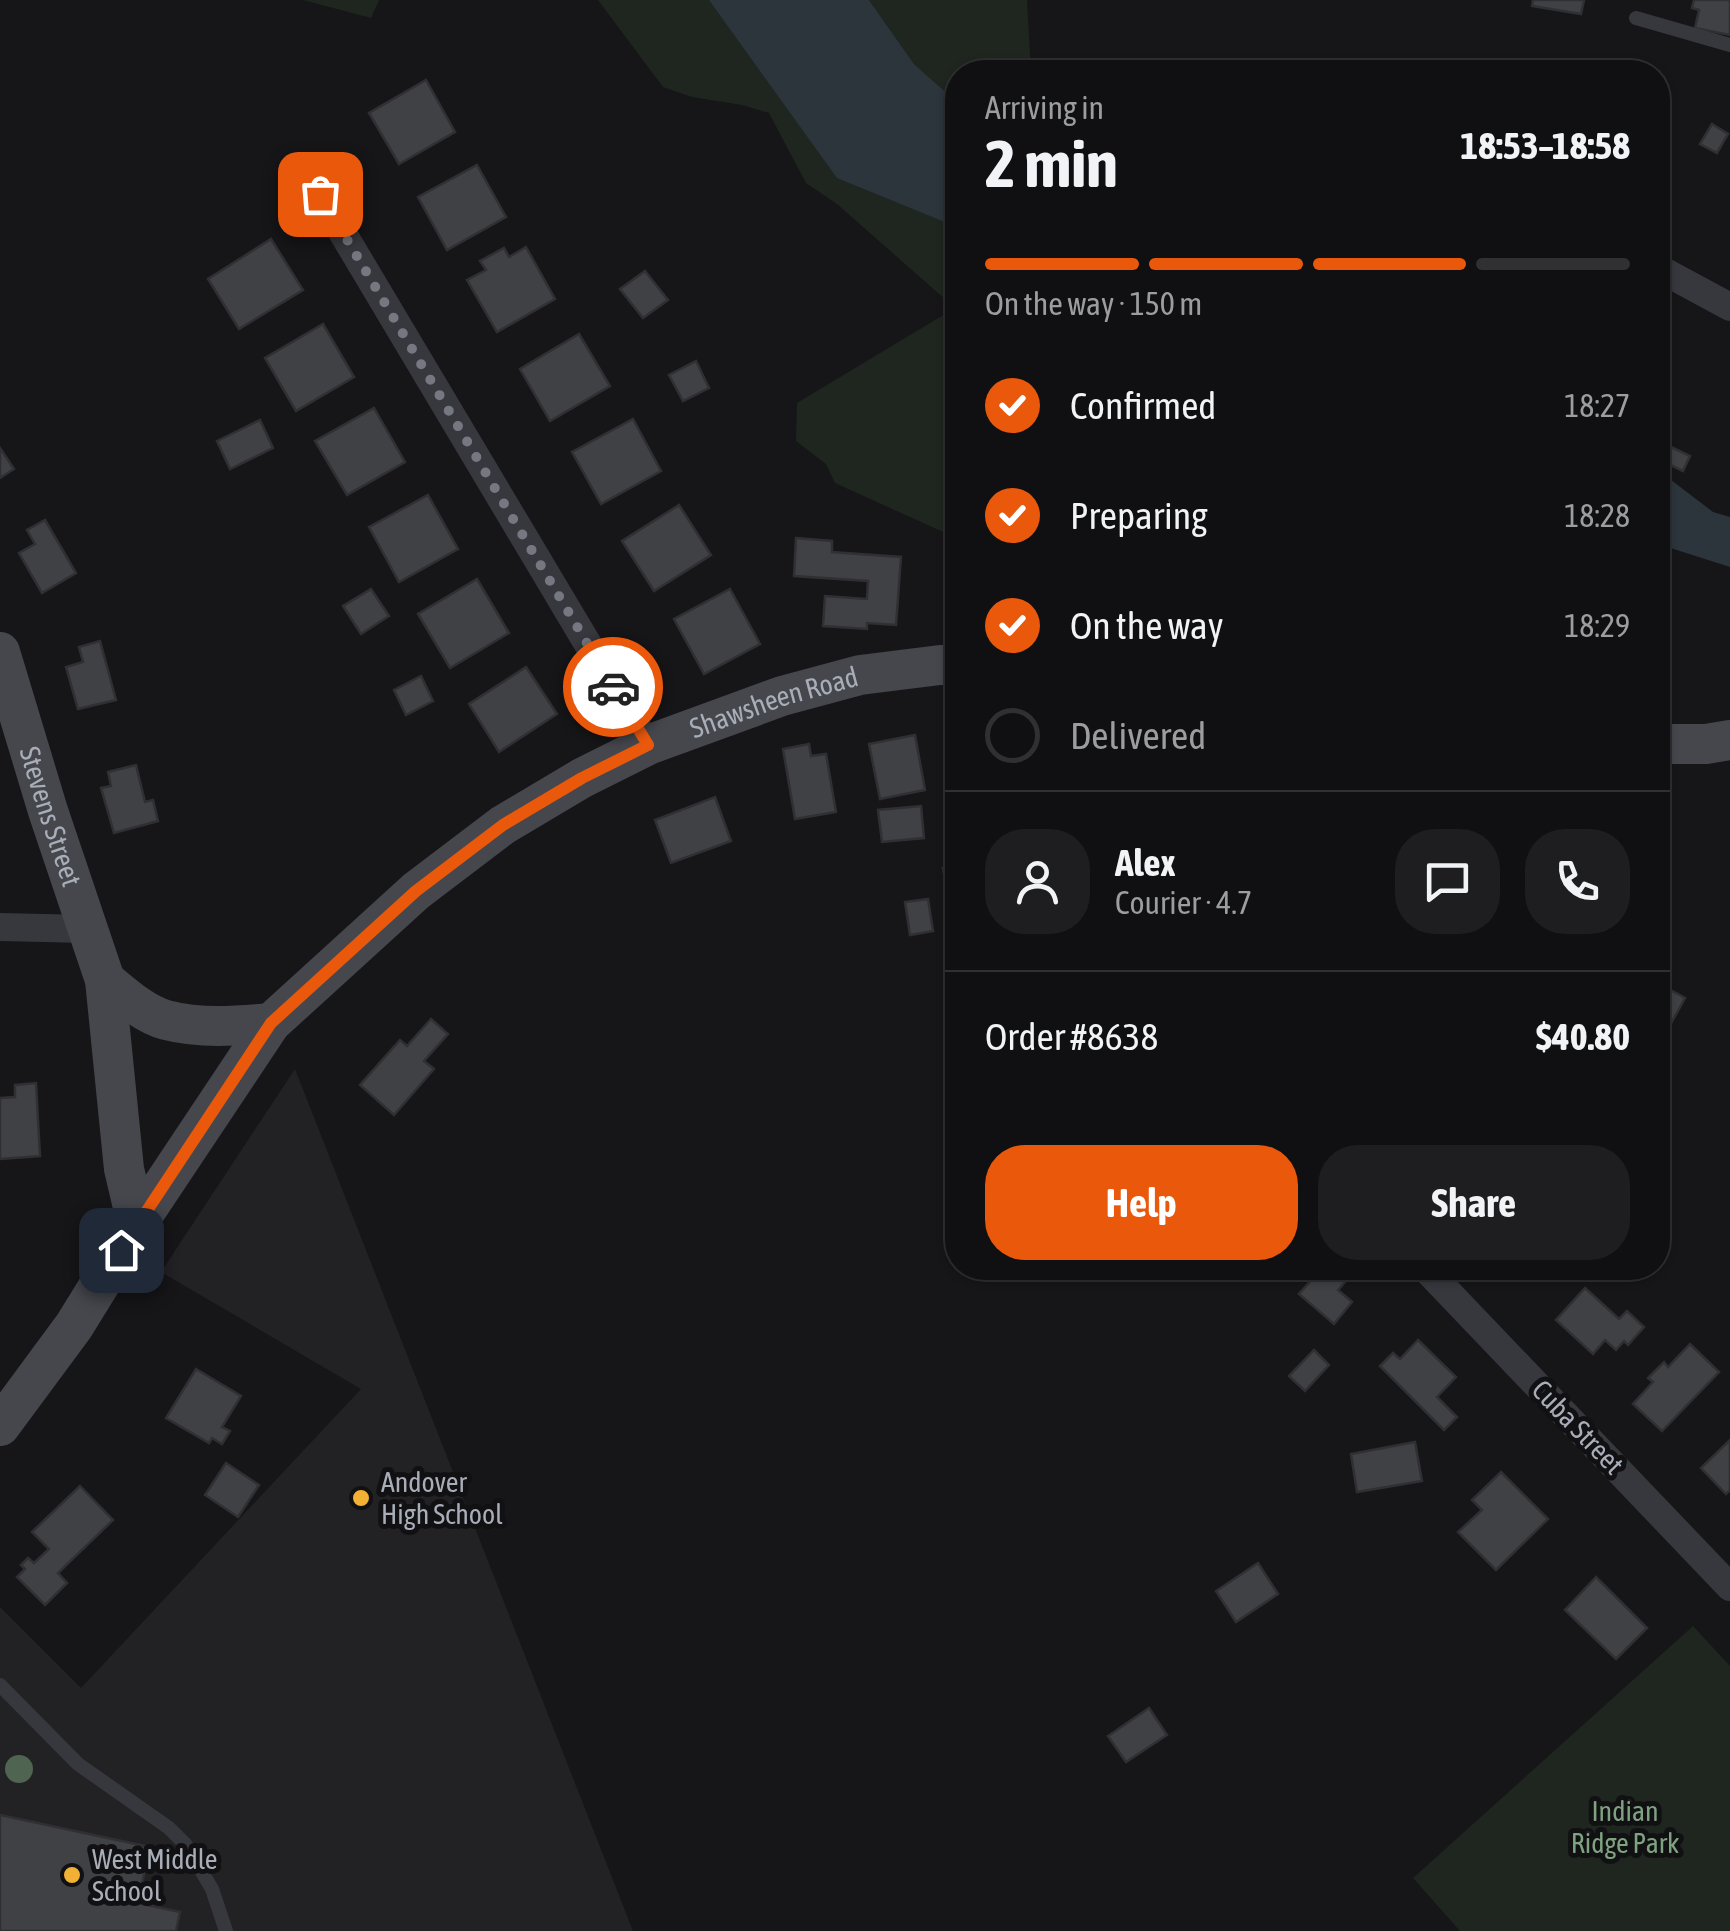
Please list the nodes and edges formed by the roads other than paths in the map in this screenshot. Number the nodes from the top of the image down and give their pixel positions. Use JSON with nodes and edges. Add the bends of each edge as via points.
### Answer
{"nodes":[{"id":1,"x":1636,"y":18,"type":"dead end"},
{"id":2,"x":1730,"y":45,"type":"edge"},
{"id":3,"x":320,"y":194,"type":"dead end"},
{"id":4,"x":1670,"y":274,"type":"edge"},
{"id":5,"x":1730,"y":307,"type":"edge"},
{"id":6,"x":0,"y":652,"type":"edge"},
{"id":7,"x":945,"y":666,"type":"edge"},
{"id":8,"x":1730,"y":740,"type":"edge"},
{"id":9,"x":1670,"y":744,"type":"edge"},
{"id":10,"x":648,"y":745,"type":"junction"},
{"id":11,"x":0,"y":928,"type":"edge"},
{"id":12,"x":87,"y":929,"type":"junction"},
{"id":13,"x":106,"y":980,"type":"junction"},
{"id":14,"x":271,"y":1023,"type":"junction"},
{"id":15,"x":137,"y":1224,"type":"junction"},
{"id":16,"x":1436,"y":1280,"type":"edge"},
{"id":17,"x":0,"y":1426,"type":"edge"},
{"id":18,"x":1730,"y":1587,"type":"edge"},
{"id":19,"x":0,"y":1684,"type":"edge"},
{"id":20,"x":226,"y":1931,"type":"edge"}],
"edges":[{"from":1,"to":2,"type":"lane"},
{"from":3,"to":10,"type":"street"},
{"from":4,"to":5,"type":"street"},
{"from":6,"to":12,"type":"main road","name":"Stevens Street"},
{"from":7,"to":10,"type":"main road","name":"Shawsheen Road","via":[[782,696]]},
{"from":8,"to":9,"type":"main road"},
{"from":10,"to":14,"type":"main road","name":"Shawsheen Road","via":[[503,825],[416,891]]},
{"from":11,"to":12,"type":"street"},
{"from":12,"to":13,"type":"main road","name":"Stevens Street"},
{"from":13,"to":14,"type":"main road","via":[[164,1020],[234,1027]]},
{"from":13,"to":15,"type":"main road","name":"Stevens Street","via":[[124,1169]]},
{"from":14,"to":15,"type":"main road","name":"Shawsheen Road"},
{"from":15,"to":17,"type":"main road","name":"Shawsheen Road","via":[[74,1326]]},
{"from":16,"to":18,"type":"street","name":"Cuba Street"},
{"from":19,"to":20,"type":"lane","via":[[78,1764],[186,1845],[212,1889]]}]}
